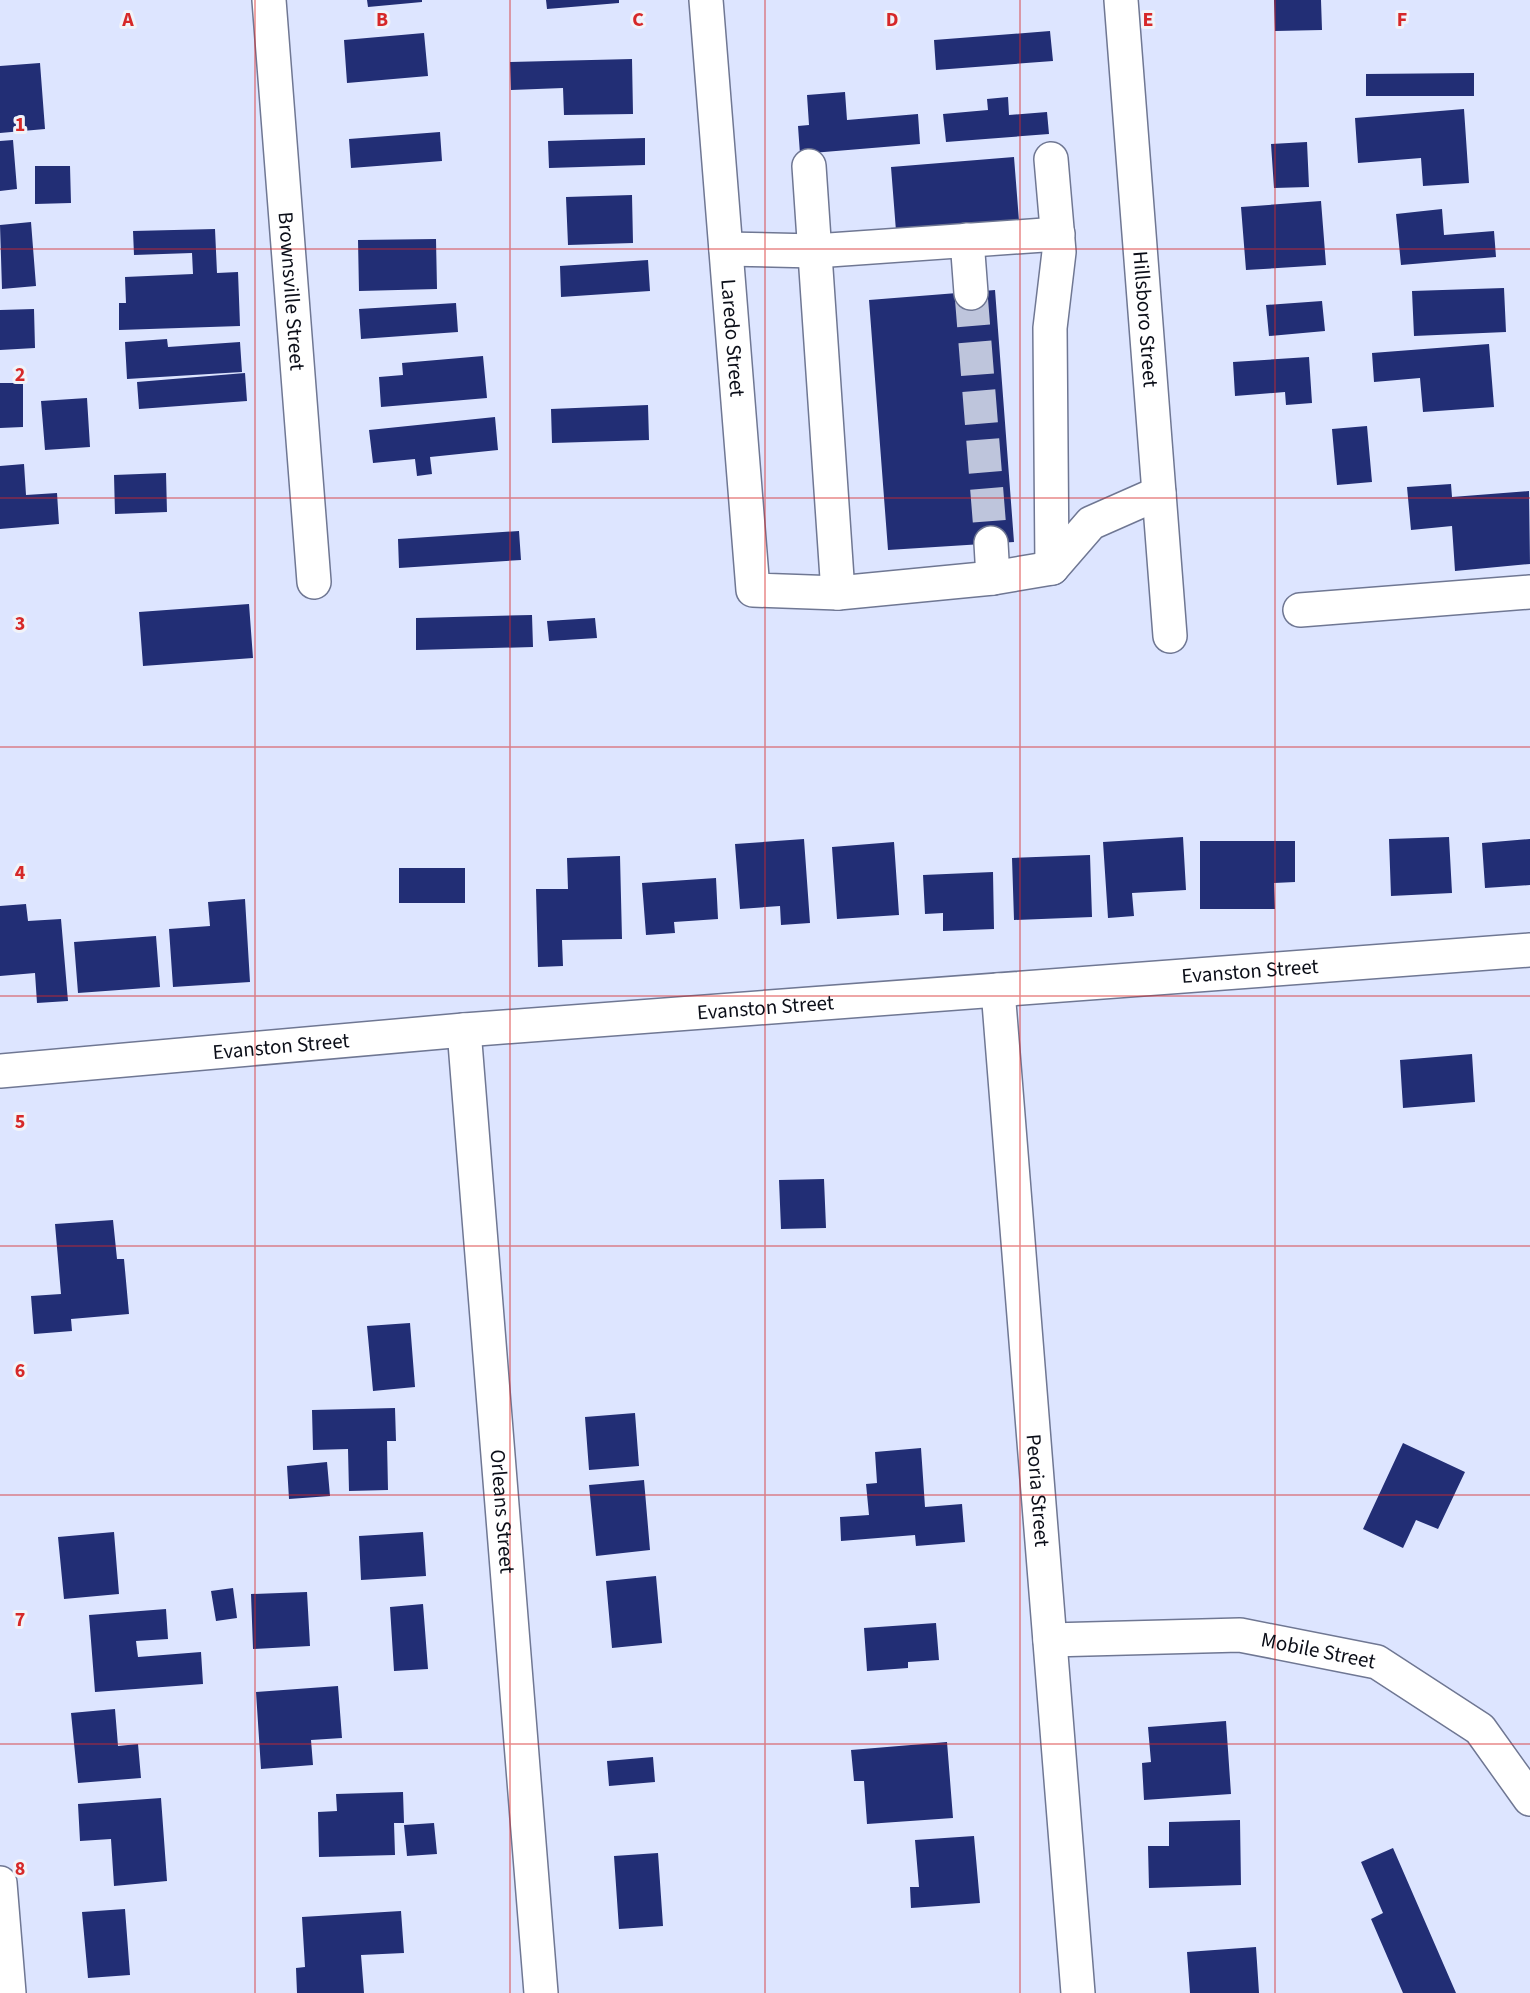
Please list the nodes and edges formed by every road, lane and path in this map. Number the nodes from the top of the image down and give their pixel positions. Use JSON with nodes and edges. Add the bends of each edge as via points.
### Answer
{"nodes":[{"id":1,"x":269,"y":0,"type":"edge"},
{"id":2,"x":706,"y":0,"type":"edge"},
{"id":3,"x":1121,"y":0,"type":"edge"},
{"id":4,"x":1051,"y":159,"type":"dead end"},
{"id":5,"x":809,"y":166,"type":"dead end"},
{"id":6,"x":1058,"y":234,"type":"junction"},
{"id":7,"x":967,"y":240,"type":"junction"},
{"id":8,"x":726,"y":249,"type":"junction"},
{"id":9,"x":815,"y":251,"type":"junction"},
{"id":10,"x":971,"y":293,"type":"tunnel mouth"},
{"id":11,"x":1159,"y":493,"type":"junction"},
{"id":12,"x":991,"y":543,"type":"tunnel mouth"},
{"id":13,"x":1052,"y":568,"type":"junction"},
{"id":14,"x":993,"y":578,"type":"junction"},
{"id":15,"x":314,"y":582,"type":"dead end"},
{"id":16,"x":1530,"y":592,"type":"edge"},
{"id":17,"x":838,"y":593,"type":"junction"},
{"id":18,"x":1300,"y":610,"type":"dead end"},
{"id":19,"x":1170,"y":636,"type":"dead end"},
{"id":20,"x":1530,"y":950,"type":"edge"},
{"id":21,"x":998,"y":990,"type":"junction"},
{"id":22,"x":464,"y":1030,"type":"junction"},
{"id":23,"x":0,"y":1071,"type":"edge"},
{"id":24,"x":1050,"y":1640,"type":"junction"},
{"id":25,"x":1530,"y":1799,"type":"edge"},
{"id":26,"x":0,"y":1883,"type":"edge"},
{"id":27,"x":9,"y":1993,"type":"edge"},
{"id":28,"x":541,"y":1993,"type":"edge"},
{"id":29,"x":1078,"y":1993,"type":"edge"}],
"edges":[{"from":1,"to":15,"type":"street","name":"Brownsville Street"},
{"from":2,"to":8,"type":"street","name":"Laredo Street"},
{"from":3,"to":11,"type":"street","name":"Hillsboro Street"},
{"from":4,"to":6,"type":"street"},
{"from":5,"to":9,"type":"street"},
{"from":6,"to":7,"type":"street"},
{"from":6,"to":13,"type":"street","via":[[1050,328]]},
{"from":7,"to":9,"type":"street"},
{"from":7,"to":10,"type":"street"},
{"from":8,"to":9,"type":"street"},
{"from":8,"to":17,"type":"street","name":"Laredo Street","via":[[753,590]]},
{"from":9,"to":17,"type":"street"},
{"from":11,"to":13,"type":"street","via":[[1091,523]]},
{"from":11,"to":19,"type":"street","name":"Hillsboro Street"},
{"from":12,"to":14,"type":"street"},
{"from":13,"to":14,"type":"street","name":"Laredo Street"},
{"from":14,"to":17,"type":"street","name":"Laredo Street"},
{"from":16,"to":18,"type":"street"},
{"from":20,"to":21,"type":"street","name":"Evanston Street"},
{"from":21,"to":22,"type":"street","name":"Evanston Street"},
{"from":21,"to":24,"type":"street","name":"Peoria Street"},
{"from":22,"to":23,"type":"street","name":"Evanston Street"},
{"from":22,"to":28,"type":"street","name":"Orleans Street"},
{"from":24,"to":25,"type":"street","name":"Mobile Street","via":[[1240,1635],[1377,1662],[1480,1729]]},
{"from":24,"to":29,"type":"street","name":"Peoria Street"},
{"from":26,"to":27,"type":"street"}]}
